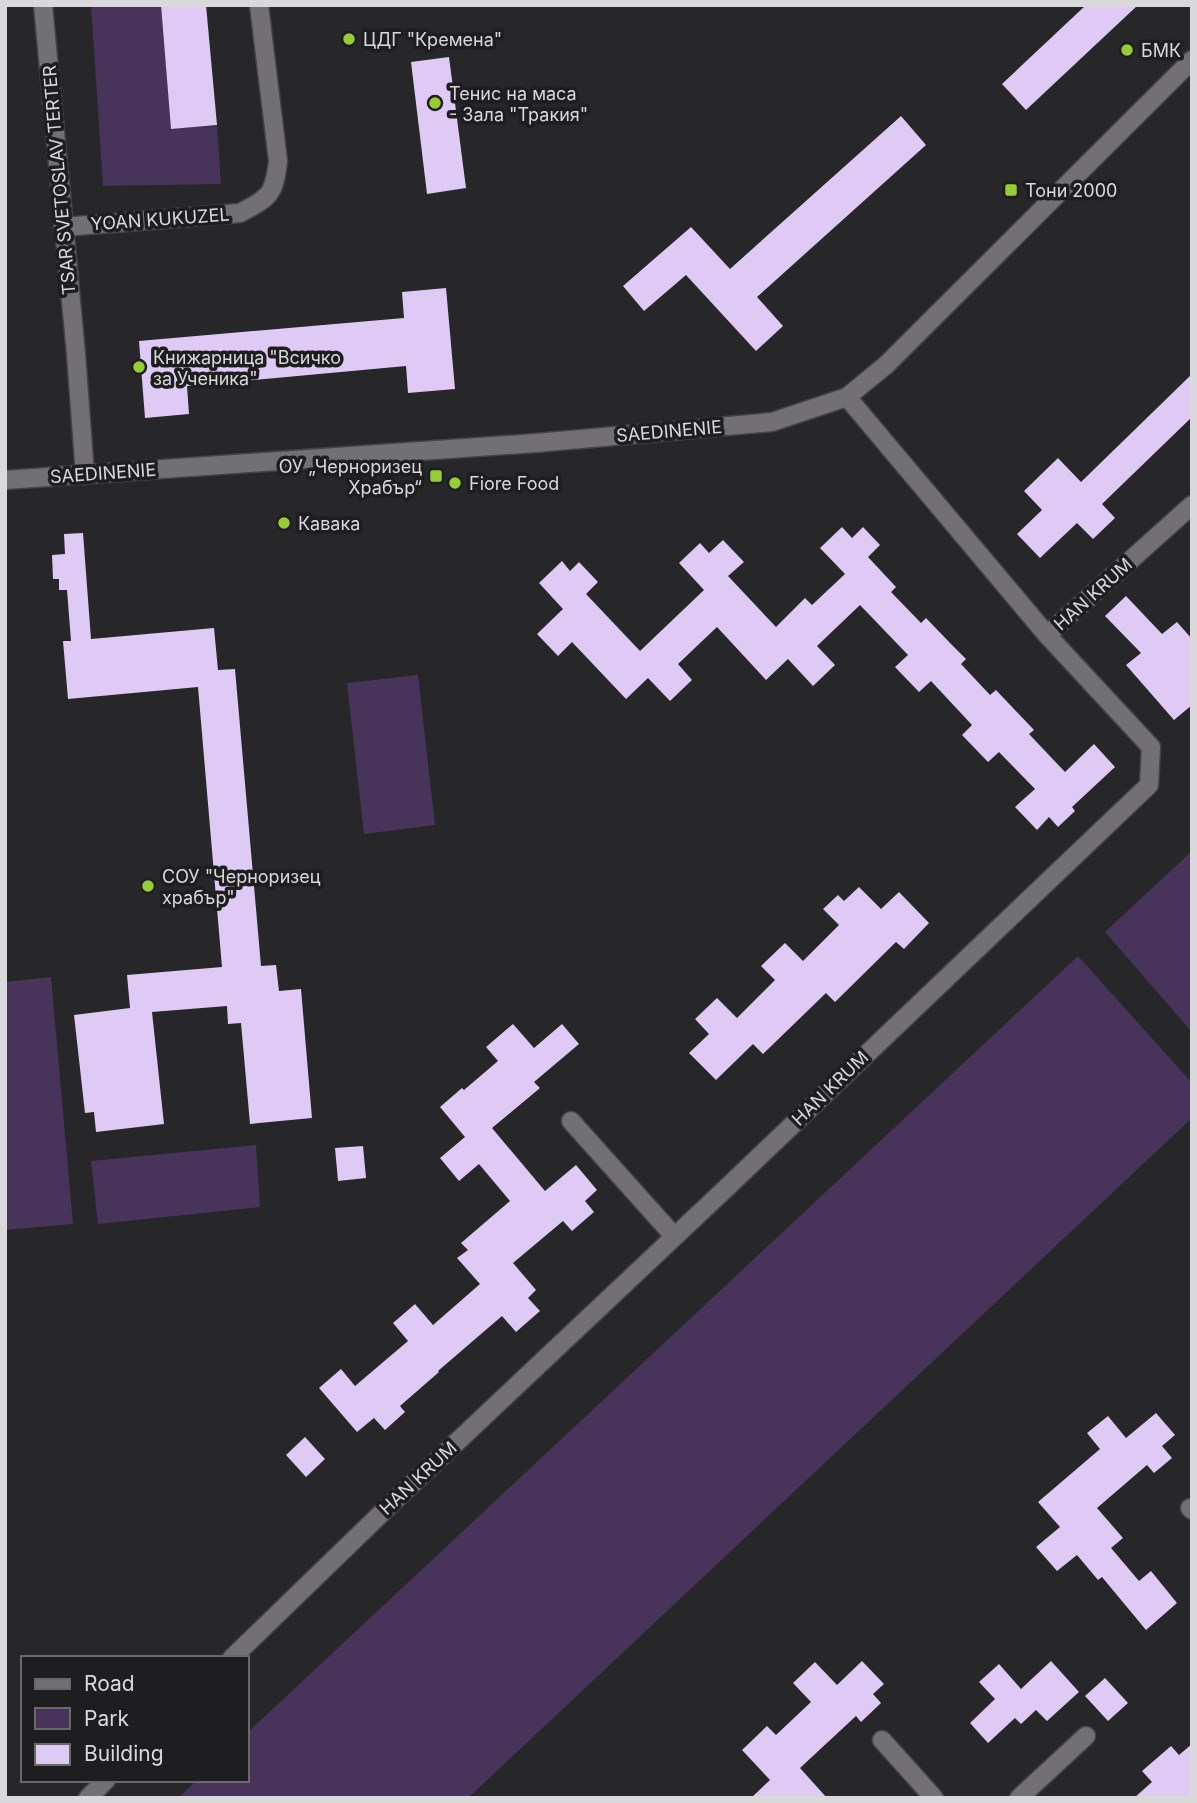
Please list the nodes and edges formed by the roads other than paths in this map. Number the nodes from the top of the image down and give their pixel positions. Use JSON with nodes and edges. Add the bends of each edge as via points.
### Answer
{"nodes":[{"id":1,"x":43,"y":5,"type":"edge"},
{"id":2,"x":259,"y":5,"type":"edge"},
{"id":3,"x":1192,"y":60,"type":"edge"},
{"id":4,"x":63,"y":227,"type":"junction"},
{"id":5,"x":847,"y":397,"type":"junction"},
{"id":6,"x":85,"y":475,"type":"junction"},
{"id":7,"x":5,"y":480,"type":"edge"},
{"id":8,"x":1192,"y":505,"type":"edge"},
{"id":9,"x":1047,"y":635,"type":"junction"},
{"id":10,"x":571,"y":1121,"type":"dead end"},
{"id":11,"x":674,"y":1236,"type":"junction"},
{"id":12,"x":234,"y":1656,"type":"edge"},
{"id":13,"x":1086,"y":1736,"type":"dead end"},
{"id":14,"x":882,"y":1740,"type":"dead end"},
{"id":15,"x":104,"y":1782,"type":"edge"},
{"id":16,"x":88,"y":1798,"type":"edge"},
{"id":17,"x":934,"y":1798,"type":"edge"},
{"id":18,"x":1019,"y":1798,"type":"edge"}],
"edges":[{"from":1,"to":4,"type":"street","name":"TSAR SVETOSLAV TERTER"},
{"from":2,"to":4,"type":"street","name":"YOAN KUKUZEL","via":[[278,161],[276,182],[265,200],[240,213]]},
{"from":3,"to":5,"type":"street","name":"SAEDINENIE","via":[[887,365]]},
{"from":4,"to":6,"type":"street","name":"TSAR SVETOSLAV TERTER"},
{"from":5,"to":6,"type":"street","name":"SAEDINENIE","via":[[772,422]]},
{"from":5,"to":9,"type":"street"},
{"from":6,"to":7,"type":"street","name":"SAEDINENIE"},
{"from":8,"to":9,"type":"street","name":"HAN KRUM"},
{"from":9,"to":11,"type":"street","name":"HAN KRUM","via":[[1151,747],[1149,785]]},
{"from":10,"to":11,"type":"street"},
{"from":11,"to":12,"type":"street","name":"HAN KRUM"},
{"from":13,"to":18,"type":"street"},
{"from":14,"to":17,"type":"street"},
{"from":15,"to":16,"type":"street"}]}
